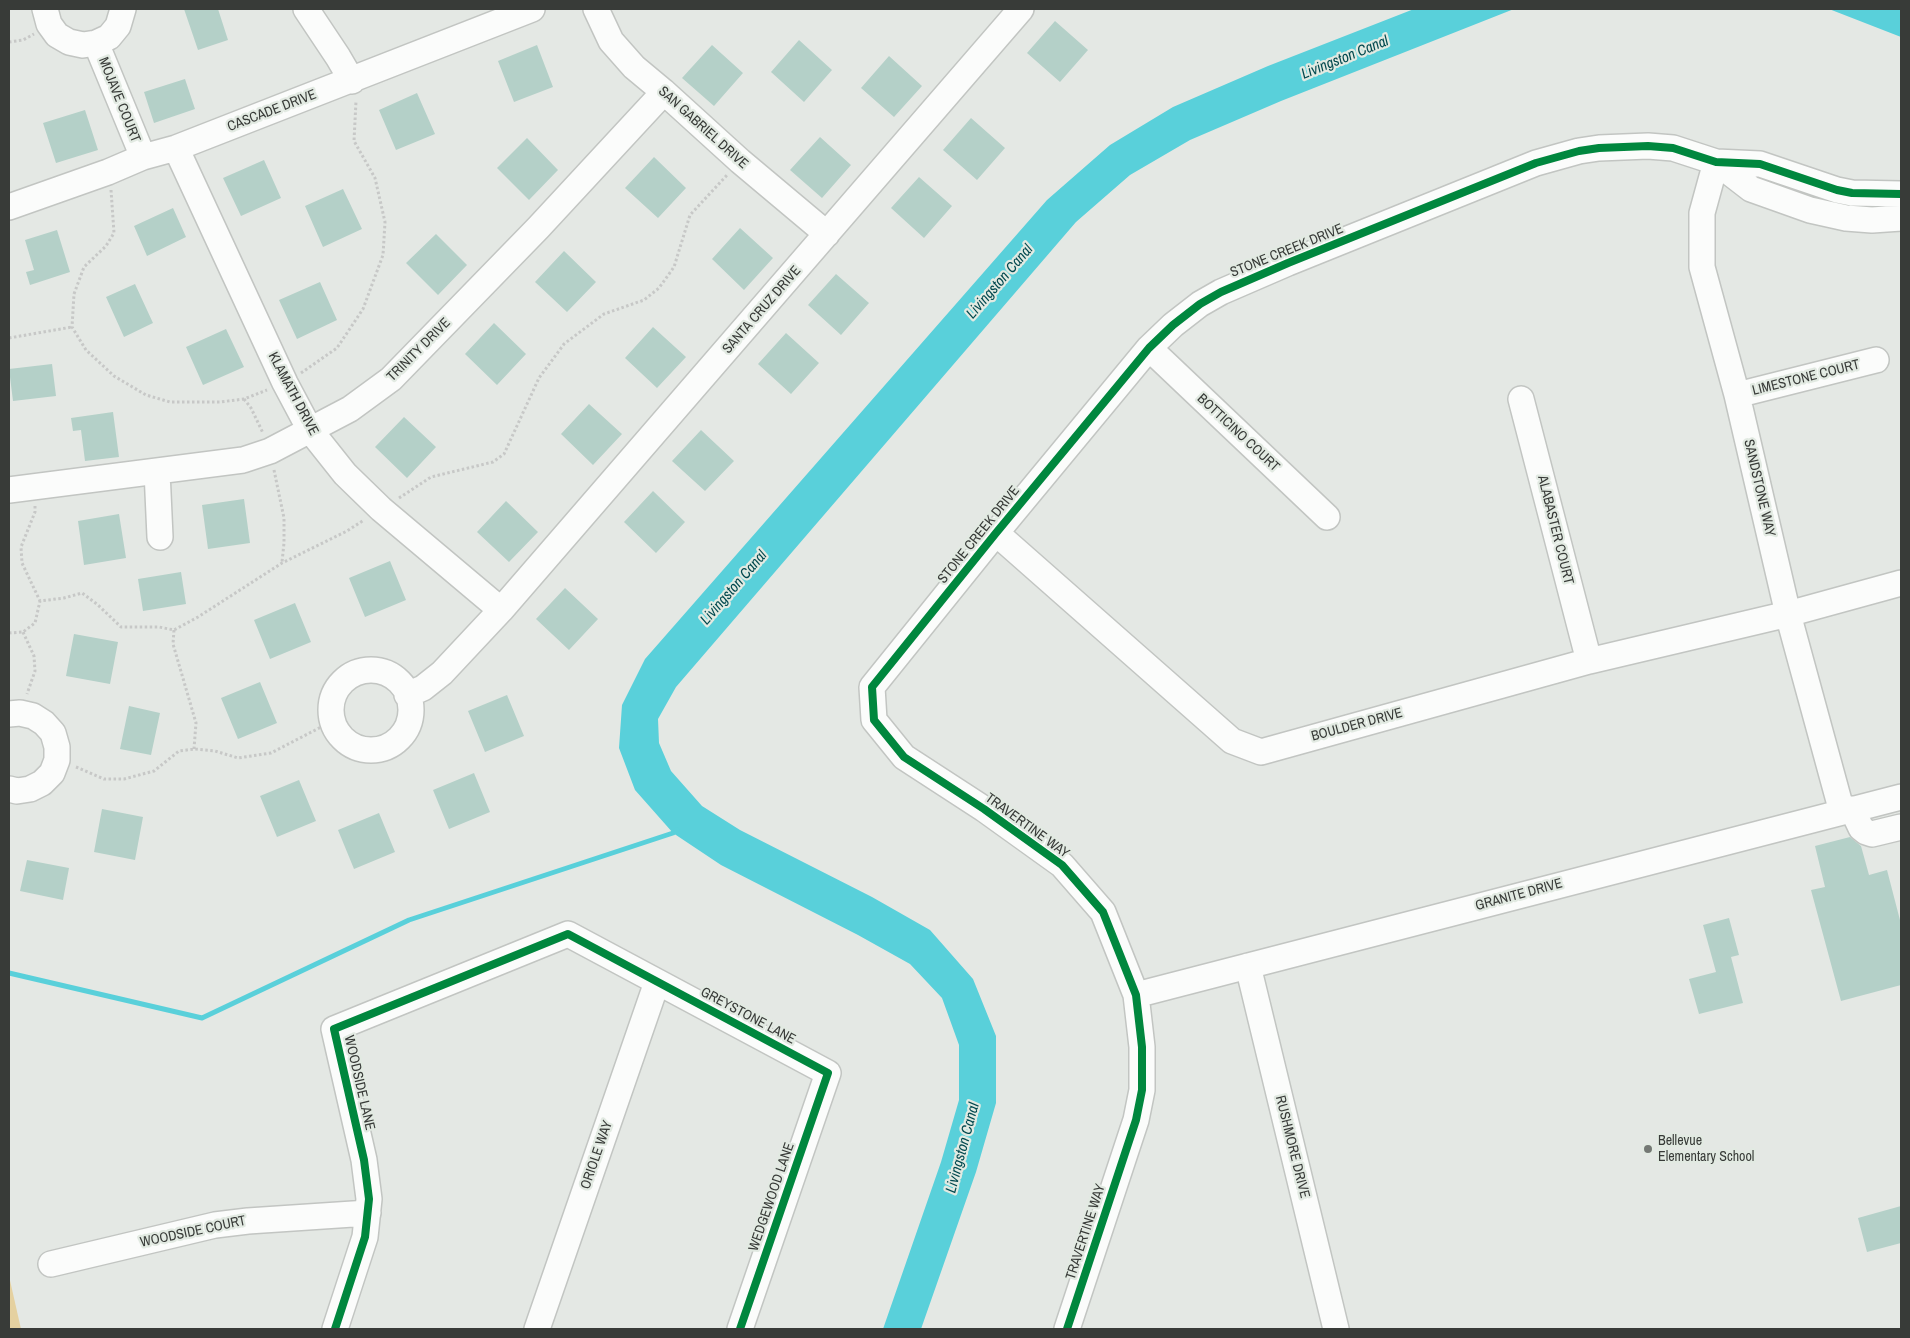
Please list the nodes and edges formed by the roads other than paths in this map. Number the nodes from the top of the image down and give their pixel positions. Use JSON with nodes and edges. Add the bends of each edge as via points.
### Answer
{"nodes":[{"id":1,"x":123,"y":9,"type":"edge"},
{"id":2,"x":306,"y":9,"type":"edge"},
{"id":3,"x":532,"y":9,"type":"edge"},
{"id":4,"x":596,"y":9,"type":"edge"},
{"id":5,"x":1021,"y":9,"type":"edge"},
{"id":6,"x":47,"y":16,"type":"edge"},
{"id":7,"x":96,"y":43,"type":"junction"},
{"id":8,"x":352,"y":81,"type":"junction"},
{"id":9,"x":664,"y":92,"type":"junction"},
{"id":10,"x":176,"y":148,"type":"junction"},
{"id":11,"x":143,"y":157,"type":"junction"},
{"id":12,"x":1716,"y":162,"type":"junction"},
{"id":13,"x":1901,"y":194,"type":"edge"},
{"id":14,"x":9,"y":206,"type":"edge"},
{"id":15,"x":1901,"y":218,"type":"edge"},
{"id":16,"x":827,"y":234,"type":"junction"},
{"id":17,"x":1149,"y":348,"type":"junction"},
{"id":18,"x":1876,"y":360,"type":"dead end"},
{"id":19,"x":1737,"y":395,"type":"junction"},
{"id":20,"x":1521,"y":399,"type":"dead end"},
{"id":21,"x":310,"y":430,"type":"junction"},
{"id":22,"x":157,"y":472,"type":"junction"},
{"id":23,"x":9,"y":490,"type":"edge"},
{"id":24,"x":1327,"y":517,"type":"dead end"},
{"id":25,"x":996,"y":533,"type":"junction"},
{"id":26,"x":160,"y":538,"type":"dead end"},
{"id":27,"x":1901,"y":583,"type":"edge"},
{"id":28,"x":501,"y":610,"type":"junction"},
{"id":29,"x":1788,"y":614,"type":"junction"},
{"id":30,"x":1589,"y":661,"type":"junction"},
{"id":31,"x":407,"y":695,"type":"junction"},
{"id":32,"x":14,"y":713,"type":"edge"},
{"id":33,"x":874,"y":720,"type":"joint"},
{"id":34,"x":9,"y":790,"type":"edge"},
{"id":35,"x":1901,"y":796,"type":"edge"},
{"id":36,"x":1847,"y":810,"type":"junction"},
{"id":37,"x":1901,"y":827,"type":"edge"},
{"id":38,"x":568,"y":934,"type":"joint"},
{"id":39,"x":1248,"y":966,"type":"junction"},
{"id":40,"x":657,"y":982,"type":"junction"},
{"id":41,"x":1136,"y":995,"type":"junction"},
{"id":42,"x":828,"y":1073,"type":"joint"},
{"id":43,"x":368,"y":1213,"type":"junction"},
{"id":44,"x":51,"y":1264,"type":"dead end"},
{"id":45,"x":336,"y":1329,"type":"edge"},
{"id":46,"x":538,"y":1329,"type":"edge"},
{"id":47,"x":740,"y":1329,"type":"edge"},
{"id":48,"x":1067,"y":1329,"type":"edge"},
{"id":49,"x":1336,"y":1329,"type":"edge"}],
"edges":[{"from":1,"to":7,"type":"street","name":"MOJAVE COURT","via":[[118,26]]},
{"from":2,"to":8,"type":"street"},
{"from":3,"to":8,"type":"street","name":"CASCADE DRIVE"},
{"from":4,"to":9,"type":"street","name":"SAN GABRIEL DRIVE","via":[[611,41],[634,67]]},
{"from":5,"to":16,"type":"street","name":"SANTA CRUZ DRIVE"},
{"from":6,"to":7,"type":"street","name":"MOJAVE COURT","via":[[57,35],[69,42]]},
{"from":7,"to":11,"type":"street","name":"MOJAVE COURT"},
{"from":8,"to":10,"type":"street","name":"CASCADE DRIVE"},
{"from":9,"to":16,"type":"street","name":"SAN GABRIEL DRIVE"},
{"from":9,"to":21,"type":"street","name":"TRINITY DRIVE","via":[[391,379],[350,409]]},
{"from":10,"to":11,"type":"street","name":"CASCADE DRIVE"},
{"from":10,"to":21,"type":"street","name":"KLAMATH DRIVE"},
{"from":11,"to":14,"type":"street","name":"CASCADE DRIVE"},
{"from":12,"to":13,"type":"street","name":"STONE CREEK DRIVE","via":[[1760,164],[1852,193]]},
{"from":12,"to":15,"type":"street","name":"STONE CREEK DRIVE","via":[[1751,189],[1810,210],[1846,218]]},
{"from":12,"to":17,"type":"street","name":"STONE CREEK DRIVE","via":[[1673,148],[1648,146],[1586,150],[1536,163],[1221,292],[1173,325]]},
{"from":12,"to":19,"type":"street","name":"SANDSTONE WAY","via":[[1702,213],[1702,267]]},
{"from":16,"to":28,"type":"street","name":"SANTA CRUZ DRIVE"},
{"from":17,"to":24,"type":"street","name":"BOTTICINO COURT"},
{"from":17,"to":25,"type":"street","name":"STONE CREEK DRIVE"},
{"from":18,"to":19,"type":"street","name":"LIMESTONE COURT"},
{"from":19,"to":29,"type":"street","name":"SANDSTONE WAY"},
{"from":20,"to":30,"type":"street","name":"ALABASTER COURT"},
{"from":21,"to":22,"type":"street","name":"TRINITY DRIVE","via":[[270,451],[243,460]]},
{"from":21,"to":28,"type":"street","name":"KLAMATH DRIVE","via":[[345,474],[381,509]]},
{"from":22,"to":23,"type":"street","name":"TRINITY DRIVE"},
{"from":22,"to":26,"type":"street"},
{"from":25,"to":30,"type":"street","name":"BOULDER DRIVE","via":[[1232,741],[1261,752]]},
{"from":25,"to":33,"type":"street","name":"STONE CREEK DRIVE","via":[[872,687]]},
{"from":27,"to":29,"type":"street","name":"BOULDER DRIVE"},
{"from":28,"to":31,"type":"street","name":"SANTA CRUZ DRIVE","via":[[442,673],[423,688]]},
{"from":29,"to":30,"type":"street","name":"BOULDER DRIVE"},
{"from":29,"to":36,"type":"street","name":"SANDSTONE WAY"},
{"from":31,"to":31,"type":"street","via":[[393,677],[370,670],[360,672],[337,688],[332,700],[333,724],[344,741],[354,747],[378,750],[391,745],[408,724],[410,709]]},
{"from":32,"to":34,"type":"street","via":[[33,716],[44,723],[53,734],[57,747],[52,773],[42,783],[30,790]]},
{"from":33,"to":41,"type":"street","name":"TRAVERTINE WAY","via":[[904,757],[984,809],[1062,866],[1102,912]]},
{"from":35,"to":36,"type":"street","name":"GRANITE DRIVE"},
{"from":36,"to":37,"type":"street","name":"SANDSTONE WAY","via":[[1866,832]]},
{"from":36,"to":39,"type":"street","name":"GRANITE DRIVE"},
{"from":38,"to":40,"type":"street","name":"GREYSTONE LANE"},
{"from":38,"to":43,"type":"street","name":"WOODSIDE LANE","via":[[334,1029],[364,1160]]},
{"from":39,"to":41,"type":"street","name":"GRANITE DRIVE"},
{"from":39,"to":49,"type":"street","name":"RUSHMORE DRIVE"},
{"from":40,"to":42,"type":"street","name":"GREYSTONE LANE"},
{"from":40,"to":46,"type":"street","name":"ORIOLE WAY"},
{"from":41,"to":48,"type":"street","name":"TRAVERTINE WAY","via":[[1142,1047],[1142,1090],[1136,1120]]},
{"from":42,"to":47,"type":"street","name":"WEDGEWOOD LANE"},
{"from":43,"to":44,"type":"street","name":"WOODSIDE COURT","via":[[248,1220]]},
{"from":43,"to":45,"type":"street","name":"WOODSIDE LANE","via":[[358,1263]]}]}
